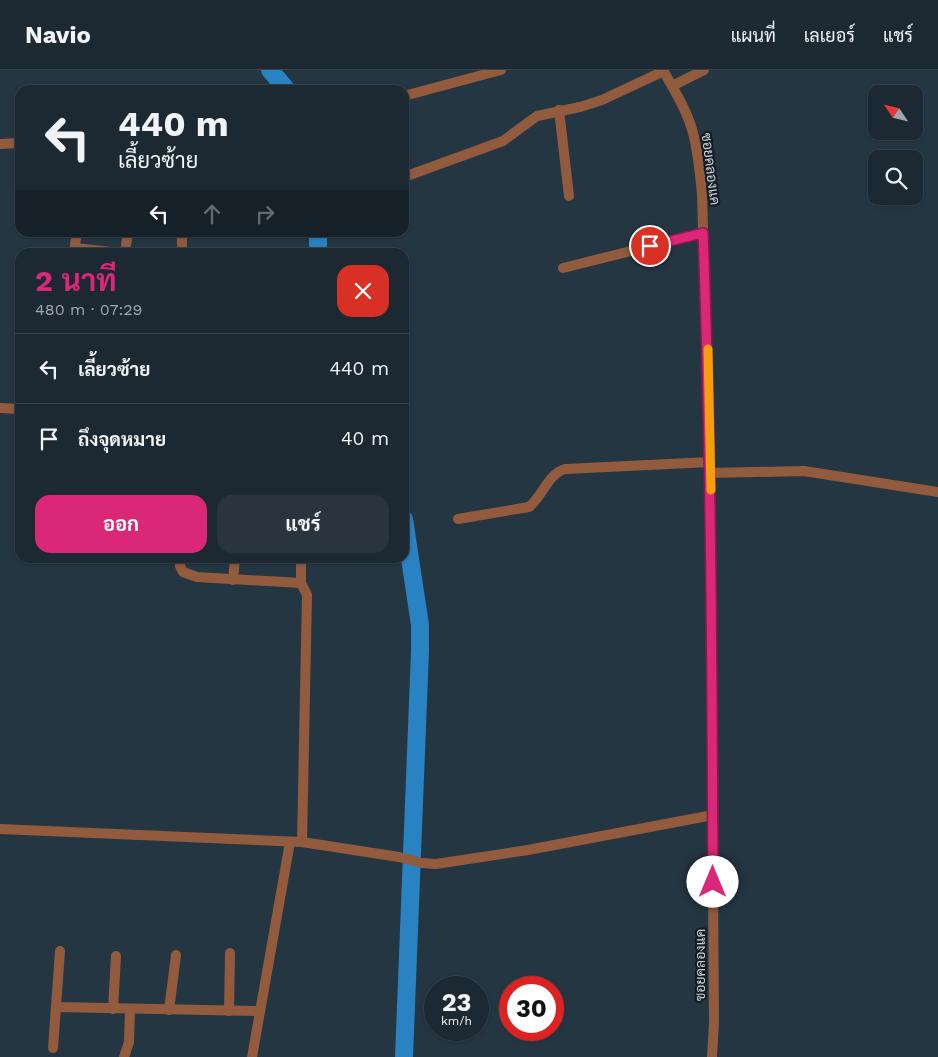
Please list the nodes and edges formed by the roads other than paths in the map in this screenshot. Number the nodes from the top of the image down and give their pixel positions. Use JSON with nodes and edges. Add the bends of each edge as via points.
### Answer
{"nodes":[{"id":1,"x":501,"y":70,"type":"edge"},
{"id":2,"x":664,"y":70,"type":"edge"},
{"id":3,"x":704,"y":70,"type":"edge"},
{"id":4,"x":672,"y":86,"type":"junction"},
{"id":5,"x":409,"y":95,"type":"edge"},
{"id":6,"x":559,"y":110,"type":"junction"},
{"id":7,"x":15,"y":143,"type":"edge"},
{"id":8,"x":0,"y":144,"type":"edge"},
{"id":9,"x":409,"y":175,"type":"edge"},
{"id":10,"x":569,"y":196,"type":"dead end"},
{"id":11,"x":703,"y":233,"type":"junction"},
{"id":12,"x":562,"y":268,"type":"dead end"},
{"id":13,"x":0,"y":408,"type":"edge"},
{"id":14,"x":15,"y":409,"type":"edge"},
{"id":15,"x":710,"y":462,"type":"junction"},
{"id":16,"x":710,"y":473,"type":"junction"},
{"id":17,"x":938,"y":492,"type":"edge"},
{"id":18,"x":458,"y":519,"type":"dead end"},
{"id":19,"x":180,"y":563,"type":"edge"},
{"id":20,"x":235,"y":563,"type":"edge"},
{"id":21,"x":301,"y":563,"type":"edge"},
{"id":22,"x":233,"y":580,"type":"junction"},
{"id":23,"x":301,"y":582,"type":"junction"},
{"id":24,"x":713,"y":815,"type":"junction"},
{"id":25,"x":0,"y":829,"type":"edge"},
{"id":26,"x":290,"y":842,"type":"junction"},
{"id":27,"x":302,"y":842,"type":"junction"},
{"id":28,"x":60,"y":951,"type":"dead end"},
{"id":29,"x":230,"y":953,"type":"dead end"},
{"id":30,"x":176,"y":955,"type":"dead end"},
{"id":31,"x":116,"y":956,"type":"dead end"},
{"id":32,"x":56,"y":1007,"type":"junction"},
{"id":33,"x":113,"y":1009,"type":"junction"},
{"id":34,"x":130,"y":1009,"type":"junction"},
{"id":35,"x":169,"y":1010,"type":"junction"},
{"id":36,"x":260,"y":1011,"type":"junction"},
{"id":37,"x":229,"y":1012,"type":"junction"},
{"id":38,"x":53,"y":1048,"type":"dead end"},
{"id":39,"x":124,"y":1057,"type":"edge"},
{"id":40,"x":252,"y":1057,"type":"edge"},
{"id":41,"x":712,"y":1057,"type":"edge"}],
"edges":[{"from":1,"to":5,"type":"street"},
{"from":2,"to":4,"type":"street","name":"ซอยคลองแค"},
{"from":2,"to":6,"type":"street","via":[[602,100]]},
{"from":3,"to":4,"type":"street"},
{"from":4,"to":11,"type":"street","name":"ซอยคลองแค","via":[[693,132],[702,194]]},
{"from":6,"to":9,"type":"street","via":[[537,116],[503,141]]},
{"from":6,"to":10,"type":"street"},
{"from":7,"to":8,"type":"street"},
{"from":11,"to":12,"type":"street"},
{"from":11,"to":15,"type":"street","name":"ซอยคลองแค"},
{"from":13,"to":14,"type":"street"},
{"from":15,"to":16,"type":"street","name":"ซอยคลองแค"},
{"from":15,"to":18,"type":"street","via":[[565,470],[556,474],[536,502],[528,507]]},
{"from":16,"to":17,"type":"street","via":[[804,471]]},
{"from":16,"to":24,"type":"street","name":"ซอยคลองแค"},
{"from":19,"to":22,"type":"street","via":[[183,572],[197,578]]},
{"from":20,"to":22,"type":"street"},
{"from":21,"to":23,"type":"street"},
{"from":22,"to":23,"type":"street"},
{"from":23,"to":27,"type":"street","via":[[307,600]]},
{"from":24,"to":27,"type":"street","via":[[445,863],[422,863]]},
{"from":24,"to":41,"type":"street","name":"ซอยคลองแค"},
{"from":25,"to":26,"type":"street"},
{"from":26,"to":27,"type":"street"},
{"from":26,"to":36,"type":"street"},
{"from":28,"to":32,"type":"street"},
{"from":29,"to":37,"type":"street"},
{"from":30,"to":35,"type":"street"},
{"from":31,"to":33,"type":"street"},
{"from":32,"to":33,"type":"street"},
{"from":32,"to":38,"type":"street"},
{"from":33,"to":34,"type":"street"},
{"from":34,"to":35,"type":"street"},
{"from":34,"to":39,"type":"street","via":[[129,1042]]},
{"from":35,"to":37,"type":"street"},
{"from":36,"to":37,"type":"street"},
{"from":36,"to":40,"type":"street"}]}
